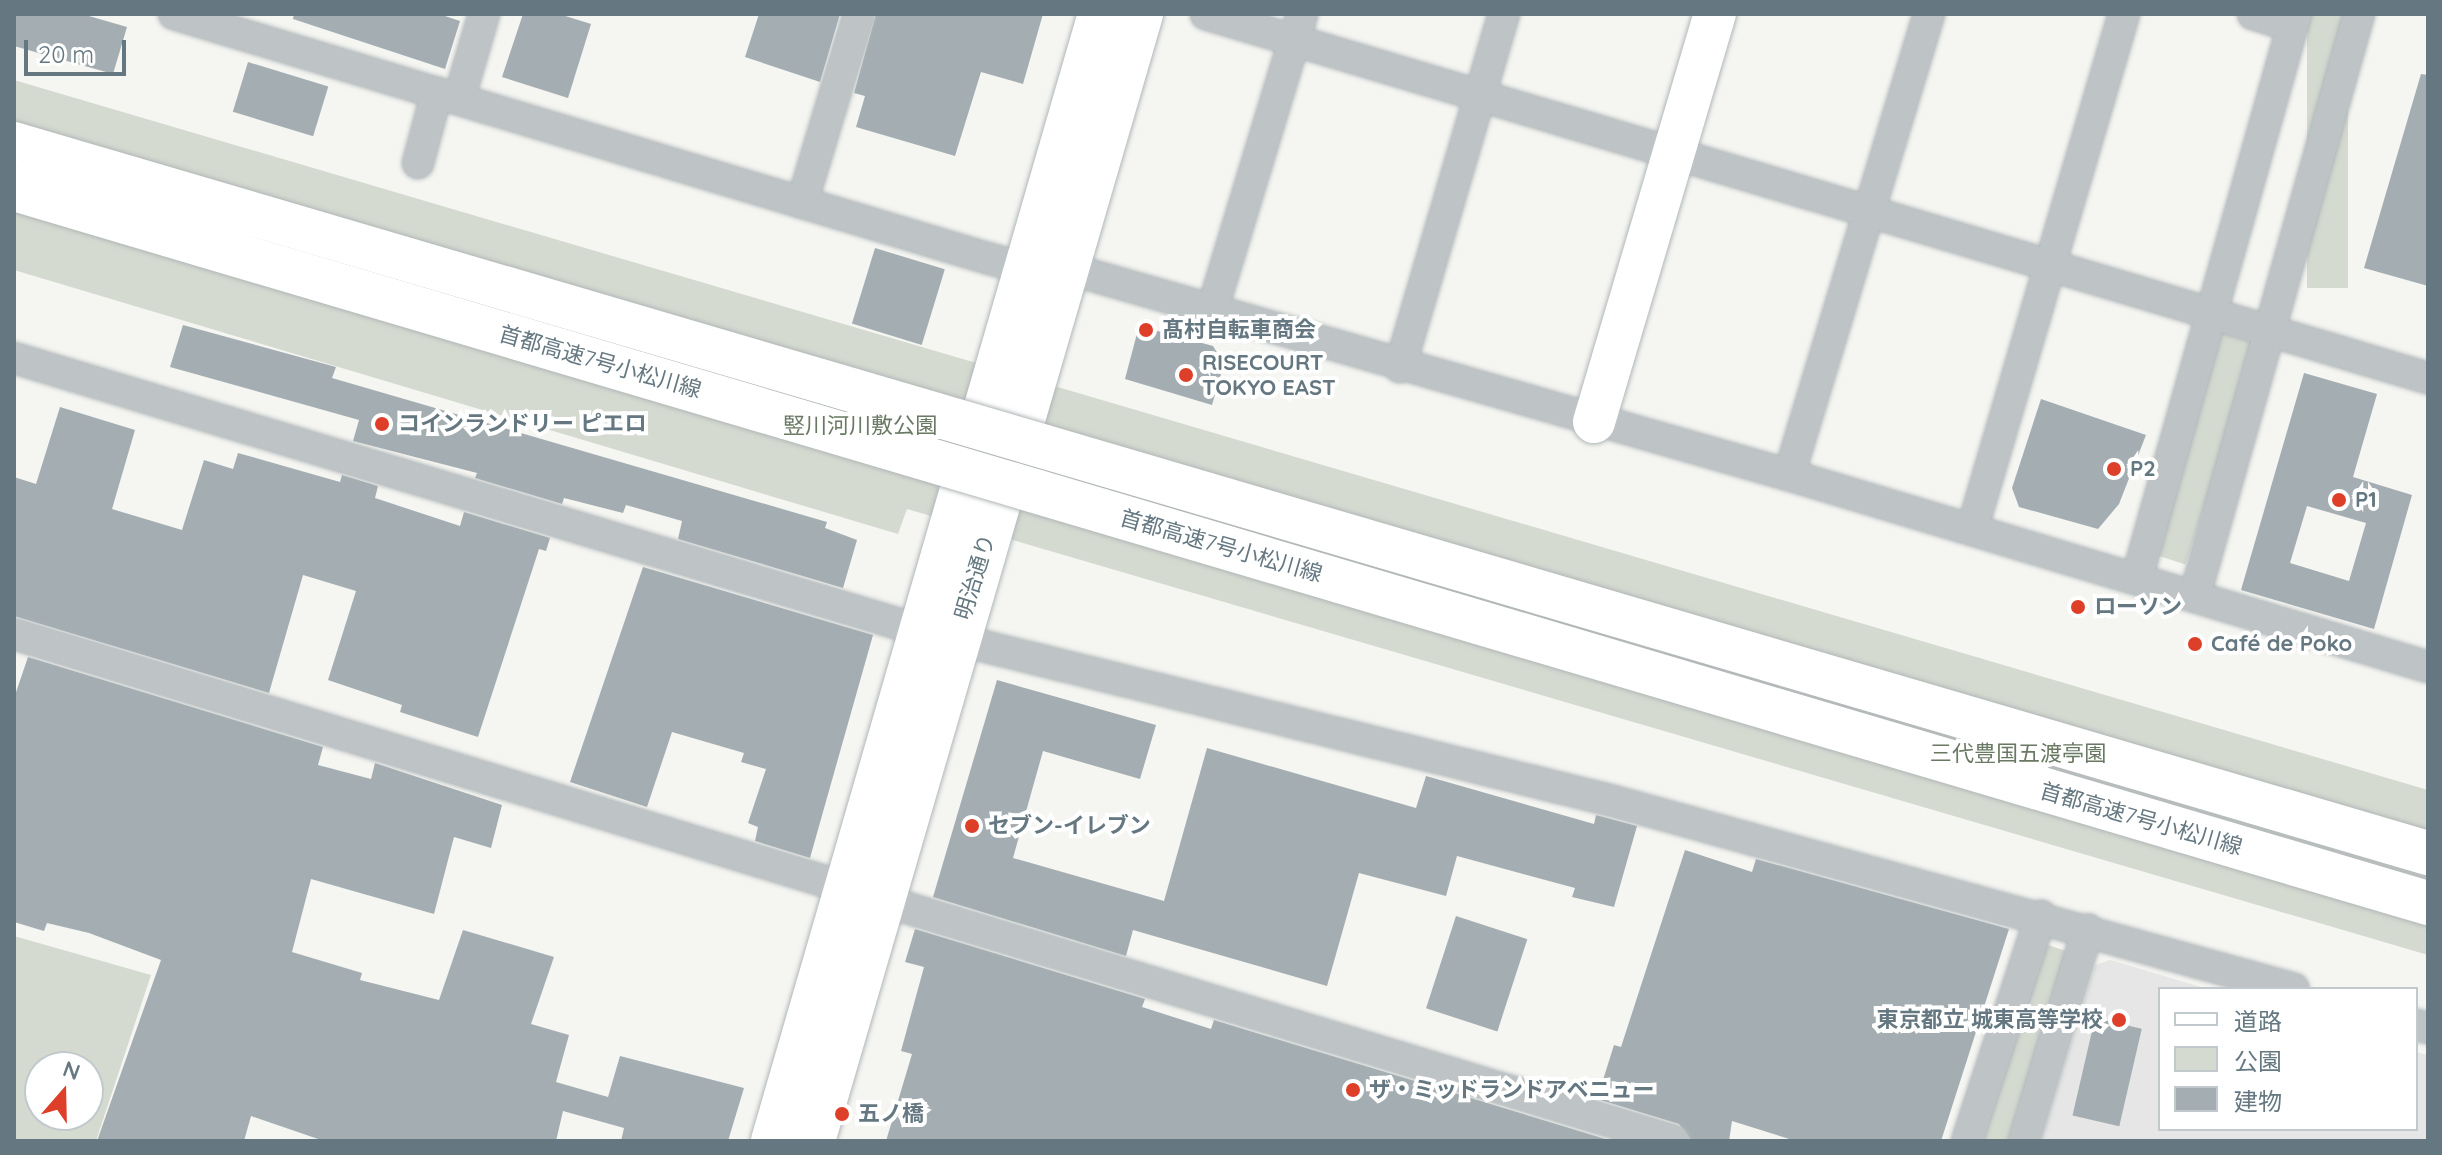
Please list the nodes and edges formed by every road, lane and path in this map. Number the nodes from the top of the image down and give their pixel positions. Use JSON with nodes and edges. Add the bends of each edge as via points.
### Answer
{"nodes":[{"id":1,"x":174,"y":14,"type":"edge"},
{"id":2,"x":484,"y":14,"type":"edge"},
{"id":3,"x":859,"y":14,"type":"edge"},
{"id":4,"x":1100,"y":14,"type":"edge"},
{"id":5,"x":1141,"y":14,"type":"edge"},
{"id":6,"x":1206,"y":14,"type":"edge"},
{"id":7,"x":1504,"y":14,"type":"edge"},
{"id":8,"x":1715,"y":14,"type":"edge"},
{"id":9,"x":1929,"y":14,"type":"edge"},
{"id":10,"x":2124,"y":14,"type":"edge"},
{"id":11,"x":2253,"y":14,"type":"edge"},
{"id":12,"x":2359,"y":14,"type":"edge"},
{"id":13,"x":2294,"y":20,"type":"edge"},
{"id":14,"x":1298,"y":27,"type":"edge"},
{"id":15,"x":1480,"y":95,"type":"junction"},
{"id":16,"x":448,"y":96,"type":"junction"},
{"id":17,"x":14,"y":144,"type":"edge"},
{"id":18,"x":1674,"y":153,"type":"junction"},
{"id":19,"x":418,"y":163,"type":"dead end"},
{"id":20,"x":14,"y":189,"type":"edge"},
{"id":21,"x":802,"y":203,"type":"junction"},
{"id":22,"x":1869,"y":211,"type":"junction"},
{"id":23,"x":2050,"y":265,"type":"junction"},
{"id":24,"x":1046,"y":268,"type":"junction"},
{"id":25,"x":1212,"y":311,"type":"junction"},
{"id":26,"x":2211,"y":314,"type":"junction"},
{"id":27,"x":2269,"y":330,"type":"junction"},
{"id":28,"x":14,"y":358,"type":"edge"},
{"id":29,"x":1400,"y":367,"type":"junction"},
{"id":30,"x":2428,"y":378,"type":"edge"},
{"id":31,"x":1594,"y":422,"type":"junction"},
{"id":32,"x":1789,"y":475,"type":"junction"},
{"id":33,"x":1972,"y":530,"type":"junction"},
{"id":34,"x":2137,"y":578,"type":"junction"},
{"id":35,"x":2195,"y":595,"type":"junction"},
{"id":36,"x":14,"y":634,"type":"edge"},
{"id":37,"x":939,"y":634,"type":"junction"},
{"id":38,"x":2428,"y":667,"type":"edge"},
{"id":39,"x":2428,"y":853,"type":"edge"},
{"id":40,"x":864,"y":894,"type":"junction"},
{"id":41,"x":2428,"y":903,"type":"edge"},
{"id":42,"x":2041,"y":916,"type":"junction"},
{"id":43,"x":2088,"y":929,"type":"junction"},
{"id":44,"x":2287,"y":987,"type":"edge"},
{"id":45,"x":773,"y":1141,"type":"edge"},
{"id":46,"x":813,"y":1141,"type":"edge"},
{"id":47,"x":1674,"y":1141,"type":"edge"},
{"id":48,"x":1967,"y":1141,"type":"edge"},
{"id":49,"x":2024,"y":1141,"type":"edge"}],
"edges":[{"from":1,"to":16,"type":"street"},
{"from":2,"to":16,"type":"street"},
{"from":3,"to":21,"type":"street"},
{"from":4,"to":24,"type":"main road","name":"明治通り"},
{"from":5,"to":24,"type":"main road","name":"明治通り"},
{"from":6,"to":14,"type":"street"},
{"from":7,"to":15,"type":"street"},
{"from":8,"to":18,"type":"street"},
{"from":9,"to":22,"type":"street"},
{"from":10,"to":23,"type":"street"},
{"from":11,"to":13,"type":"street"},
{"from":12,"to":27,"type":"street"},
{"from":13,"to":26,"type":"street"},
{"from":14,"to":15,"type":"street"},
{"from":14,"to":25,"type":"street"},
{"from":15,"to":18,"type":"street"},
{"from":15,"to":29,"type":"street"},
{"from":16,"to":19,"type":"street"},
{"from":16,"to":21,"type":"street"},
{"from":17,"to":39,"type":"main road","name":"首都高速7号小松川線","bridge":true},
{"from":18,"to":22,"type":"street"},
{"from":18,"to":31,"type":"street"},
{"from":20,"to":41,"type":"main road","name":"首都高速7号小松川線","bridge":true},
{"from":21,"to":24,"type":"street"},
{"from":22,"to":23,"type":"street"},
{"from":22,"to":32,"type":"street"},
{"from":23,"to":26,"type":"street"},
{"from":23,"to":33,"type":"street"},
{"from":24,"to":25,"type":"street"},
{"from":24,"to":37,"type":"main road","name":"明治通り","bridge":true},
{"from":25,"to":29,"type":"street"},
{"from":26,"to":27,"type":"street"},
{"from":26,"to":34,"type":"street"},
{"from":27,"to":30,"type":"street"},
{"from":27,"to":35,"type":"street"},
{"from":28,"to":37,"type":"street"},
{"from":29,"to":31,"type":"street"},
{"from":31,"to":32,"type":"street"},
{"from":32,"to":33,"type":"street"},
{"from":33,"to":34,"type":"street"},
{"from":34,"to":35,"type":"street"},
{"from":35,"to":38,"type":"street"},
{"from":36,"to":40,"type":"street"},
{"from":37,"to":40,"type":"main road","name":"明治通り"},
{"from":37,"to":42,"type":"street","via":[[1613,801]]},
{"from":40,"to":45,"type":"main road","name":"明治通り"},
{"from":40,"to":46,"type":"main road","name":"明治通り"},
{"from":40,"to":47,"type":"street"},
{"from":42,"to":43,"type":"street"},
{"from":42,"to":48,"type":"street"},
{"from":43,"to":44,"type":"street"},
{"from":43,"to":49,"type":"street"}]}
